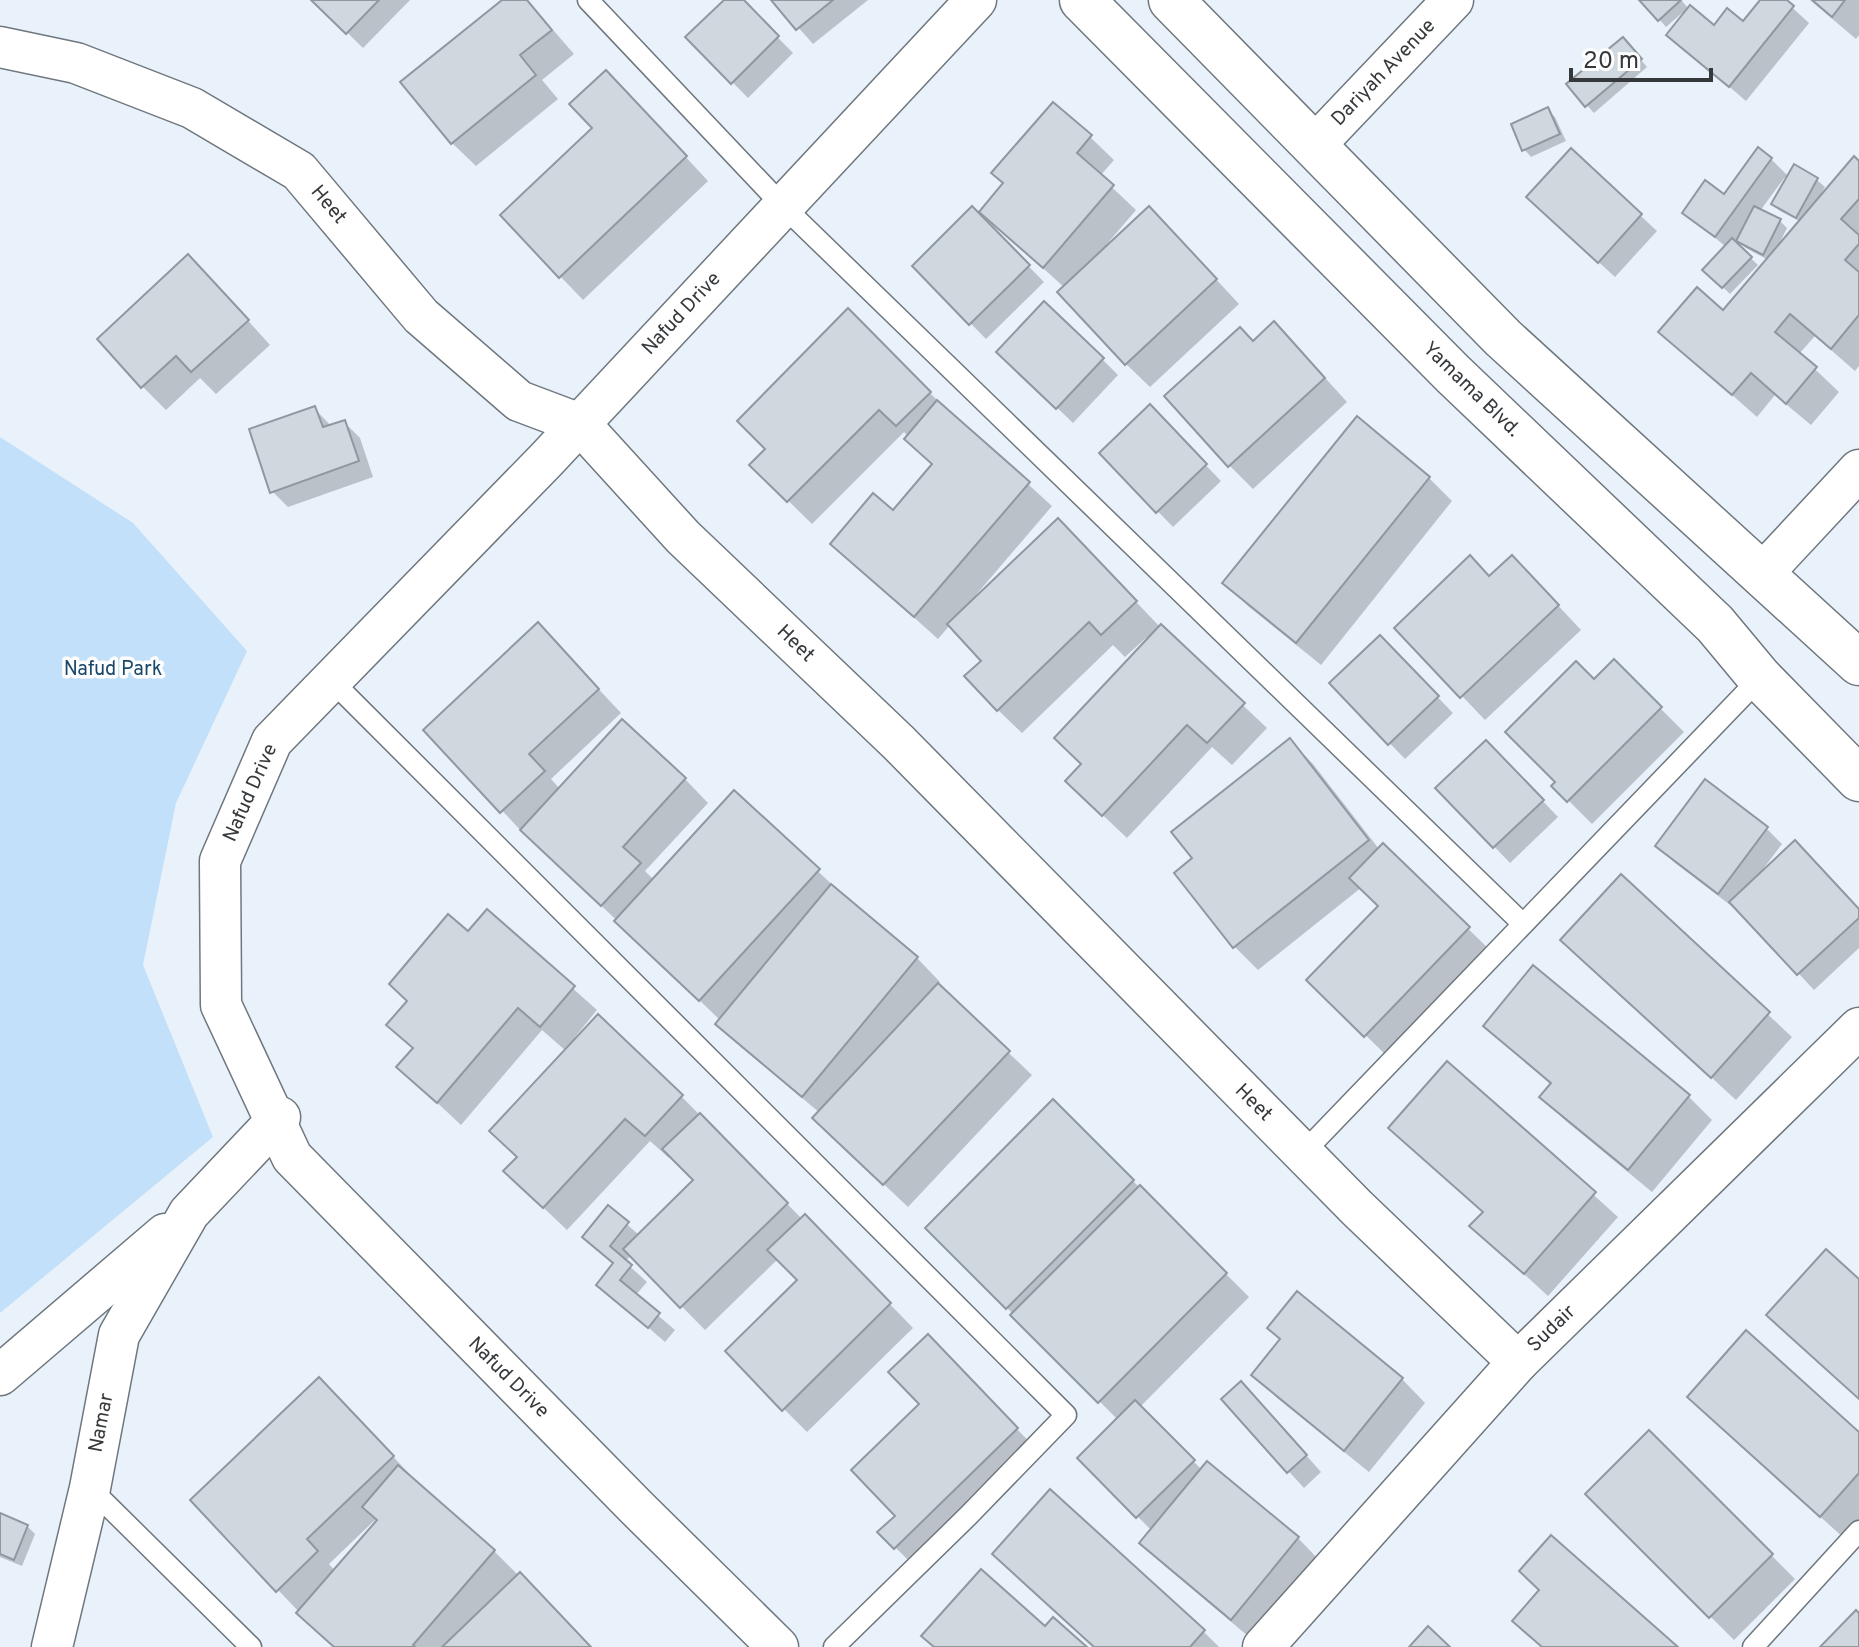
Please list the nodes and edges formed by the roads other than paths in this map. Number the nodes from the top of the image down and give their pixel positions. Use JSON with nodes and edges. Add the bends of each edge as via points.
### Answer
{"nodes":[{"id":1,"x":588,"y":0,"type":"edge"},
{"id":2,"x":976,"y":0,"type":"edge"},
{"id":3,"x":1082,"y":0,"type":"edge"},
{"id":4,"x":1171,"y":0,"type":"edge"},
{"id":5,"x":1453,"y":0,"type":"edge"},
{"id":6,"x":0,"y":47,"type":"edge"},
{"id":7,"x":1314,"y":146,"type":"junction"},
{"id":8,"x":783,"y":206,"type":"junction"},
{"id":9,"x":580,"y":424,"type":"junction"},
{"id":10,"x":1859,"y":470,"type":"edge"},
{"id":11,"x":1762,"y":574,"type":"junction"},
{"id":12,"x":1859,"y":663,"type":"edge"},
{"id":13,"x":1760,"y":678,"type":"junction"},
{"id":14,"x":331,"y":680,"type":"junction"},
{"id":15,"x":1859,"y":779,"type":"edge"},
{"id":16,"x":1523,"y":924,"type":"junction"},
{"id":17,"x":1859,"y":1028,"type":"edge"},
{"id":18,"x":278,"y":1119,"type":"junction"},
{"id":19,"x":1303,"y":1153,"type":"junction"},
{"id":20,"x":189,"y":1213,"type":"junction"},
{"id":21,"x":1518,"y":1362,"type":"junction"},
{"id":22,"x":0,"y":1375,"type":"edge"},
{"id":23,"x":90,"y":1488,"type":"junction"},
{"id":24,"x":1859,"y":1531,"type":"edge"},
{"id":25,"x":52,"y":1647,"type":"edge"},
{"id":26,"x":251,"y":1647,"type":"edge"},
{"id":27,"x":778,"y":1647,"type":"edge"},
{"id":28,"x":834,"y":1647,"type":"edge"},
{"id":29,"x":1263,"y":1647,"type":"edge"},
{"id":30,"x":1753,"y":1647,"type":"edge"}],
"edges":[{"from":1,"to":8,"type":"lane"},
{"from":2,"to":8,"type":"street","name":"Nafud Drive"},
{"from":3,"to":13,"type":"main road","name":"Yamama Blvd.","via":[[1453,374],[1715,624]]},
{"from":4,"to":7,"type":"main road"},
{"from":5,"to":7,"type":"street","name":"Dariyah Avenue"},
{"from":6,"to":9,"type":"street","name":"Heet","via":[[76,63],[192,108],[299,171],[421,316],[519,401]]},
{"from":7,"to":11,"type":"main road","via":[[1503,338]]},
{"from":8,"to":9,"type":"street","name":"Nafud Drive"},
{"from":8,"to":16,"type":"lane"},
{"from":9,"to":14,"type":"street","name":"Nafud Drive"},
{"from":9,"to":19,"type":"street","name":"Heet","via":[[683,537],[899,743]]},
{"from":10,"to":11,"type":"street"},
{"from":11,"to":12,"type":"main road"},
{"from":13,"to":15,"type":"main road","name":"Yamama Blvd."},
{"from":13,"to":16,"type":"lane"},
{"from":14,"to":18,"type":"street","name":"Nafud Drive","via":[[272,741],[220,861],[221,1005]]},
{"from":14,"to":28,"type":"lane","via":[[1066,1415]]},
{"from":16,"to":19,"type":"lane"},
{"from":17,"to":21,"type":"street","name":"Sudair"},
{"from":18,"to":20,"type":"street","name":"Namar"},
{"from":18,"to":27,"type":"street","name":"Nafud Drive","via":[[292,1157]]},
{"from":19,"to":21,"type":"street","name":"Heet"},
{"from":20,"to":22,"type":"street","name":"Namar"},
{"from":20,"to":23,"type":"street","name":"Namar","via":[[119,1335]]},
{"from":21,"to":29,"type":"street","name":"Sudair"},
{"from":23,"to":25,"type":"street","name":"Namar"},
{"from":23,"to":26,"type":"lane"},
{"from":24,"to":30,"type":"lane"}]}
